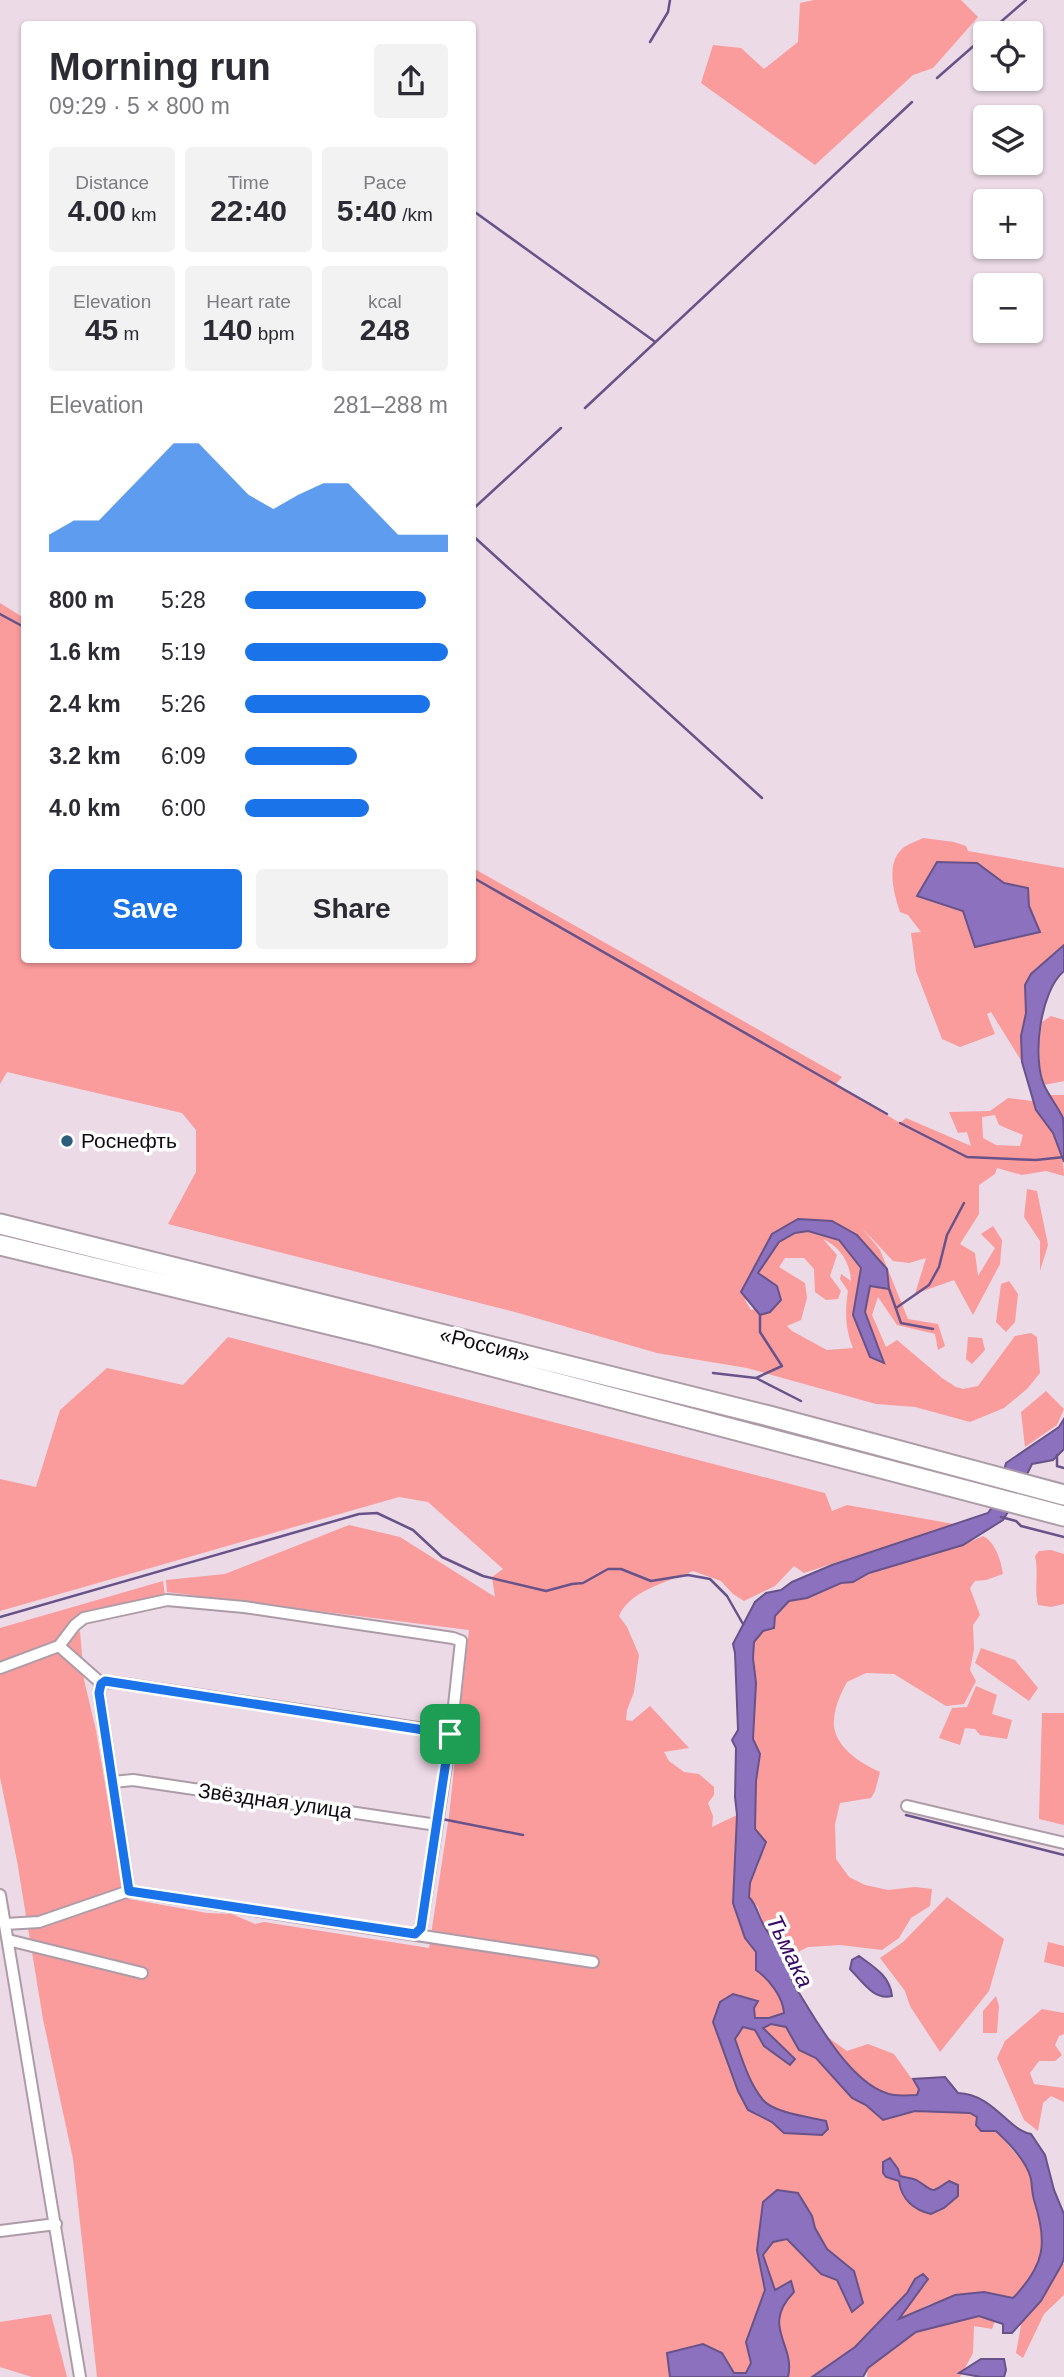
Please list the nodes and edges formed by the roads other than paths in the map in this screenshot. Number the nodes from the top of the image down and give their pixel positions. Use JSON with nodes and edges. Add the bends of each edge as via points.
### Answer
{"nodes":[{"id":1,"x":0,"y":1224,"type":"edge"},
{"id":2,"x":0,"y":1245,"type":"edge"},
{"id":3,"x":1064,"y":1496,"type":"edge"},
{"id":4,"x":1064,"y":1516,"type":"edge"},
{"id":5,"x":59,"y":1646,"type":"junction"},
{"id":6,"x":0,"y":1668,"type":"edge"},
{"id":7,"x":101,"y":1684,"type":"junction"},
{"id":8,"x":450,"y":1734,"type":"junction"},
{"id":9,"x":113,"y":1782,"type":"junction"},
{"id":10,"x":907,"y":1806,"type":"dead end"},
{"id":11,"x":437,"y":1825,"type":"junction"},
{"id":12,"x":1064,"y":1843,"type":"edge"},
{"id":13,"x":129,"y":1891,"type":"junction"},
{"id":14,"x":0,"y":1895,"type":"edge"},
{"id":15,"x":5,"y":1924,"type":"junction"},
{"id":16,"x":415,"y":1934,"type":"junction"},
{"id":17,"x":8,"y":1940,"type":"junction"},
{"id":18,"x":593,"y":1962,"type":"dead end"},
{"id":19,"x":142,"y":1973,"type":"dead end"},
{"id":20,"x":56,"y":2224,"type":"junction"},
{"id":21,"x":0,"y":2231,"type":"edge"},
{"id":22,"x":80,"y":2377,"type":"edge"}],
"edges":[{"from":1,"to":3,"type":"highway","name":"«Россия»","via":[[769,1416]]},
{"from":2,"to":4,"type":"highway","name":"«Россия»","via":[[387,1339]]},
{"from":5,"to":6,"type":"street"},
{"from":5,"to":7,"type":"street"},
{"from":5,"to":8,"type":"street","via":[[84,1618],[167,1600],[453,1638],[461,1641]]},
{"from":7,"to":8,"type":"street","via":[[112,1682]]},
{"from":7,"to":9,"type":"street"},
{"from":8,"to":11,"type":"street"},
{"from":9,"to":11,"type":"street","name":"Звёздная улица","via":[[133,1780]]},
{"from":9,"to":13,"type":"street"},
{"from":10,"to":12,"type":"street"},
{"from":11,"to":16,"type":"street","via":[[421,1928]]},
{"from":13,"to":15,"type":"street","via":[[39,1922]]},
{"from":13,"to":16,"type":"street"},
{"from":14,"to":15,"type":"street"},
{"from":15,"to":17,"type":"street"},
{"from":16,"to":18,"type":"street"},
{"from":17,"to":19,"type":"street"},
{"from":17,"to":20,"type":"street"},
{"from":20,"to":21,"type":"street"},
{"from":20,"to":22,"type":"street"}]}
